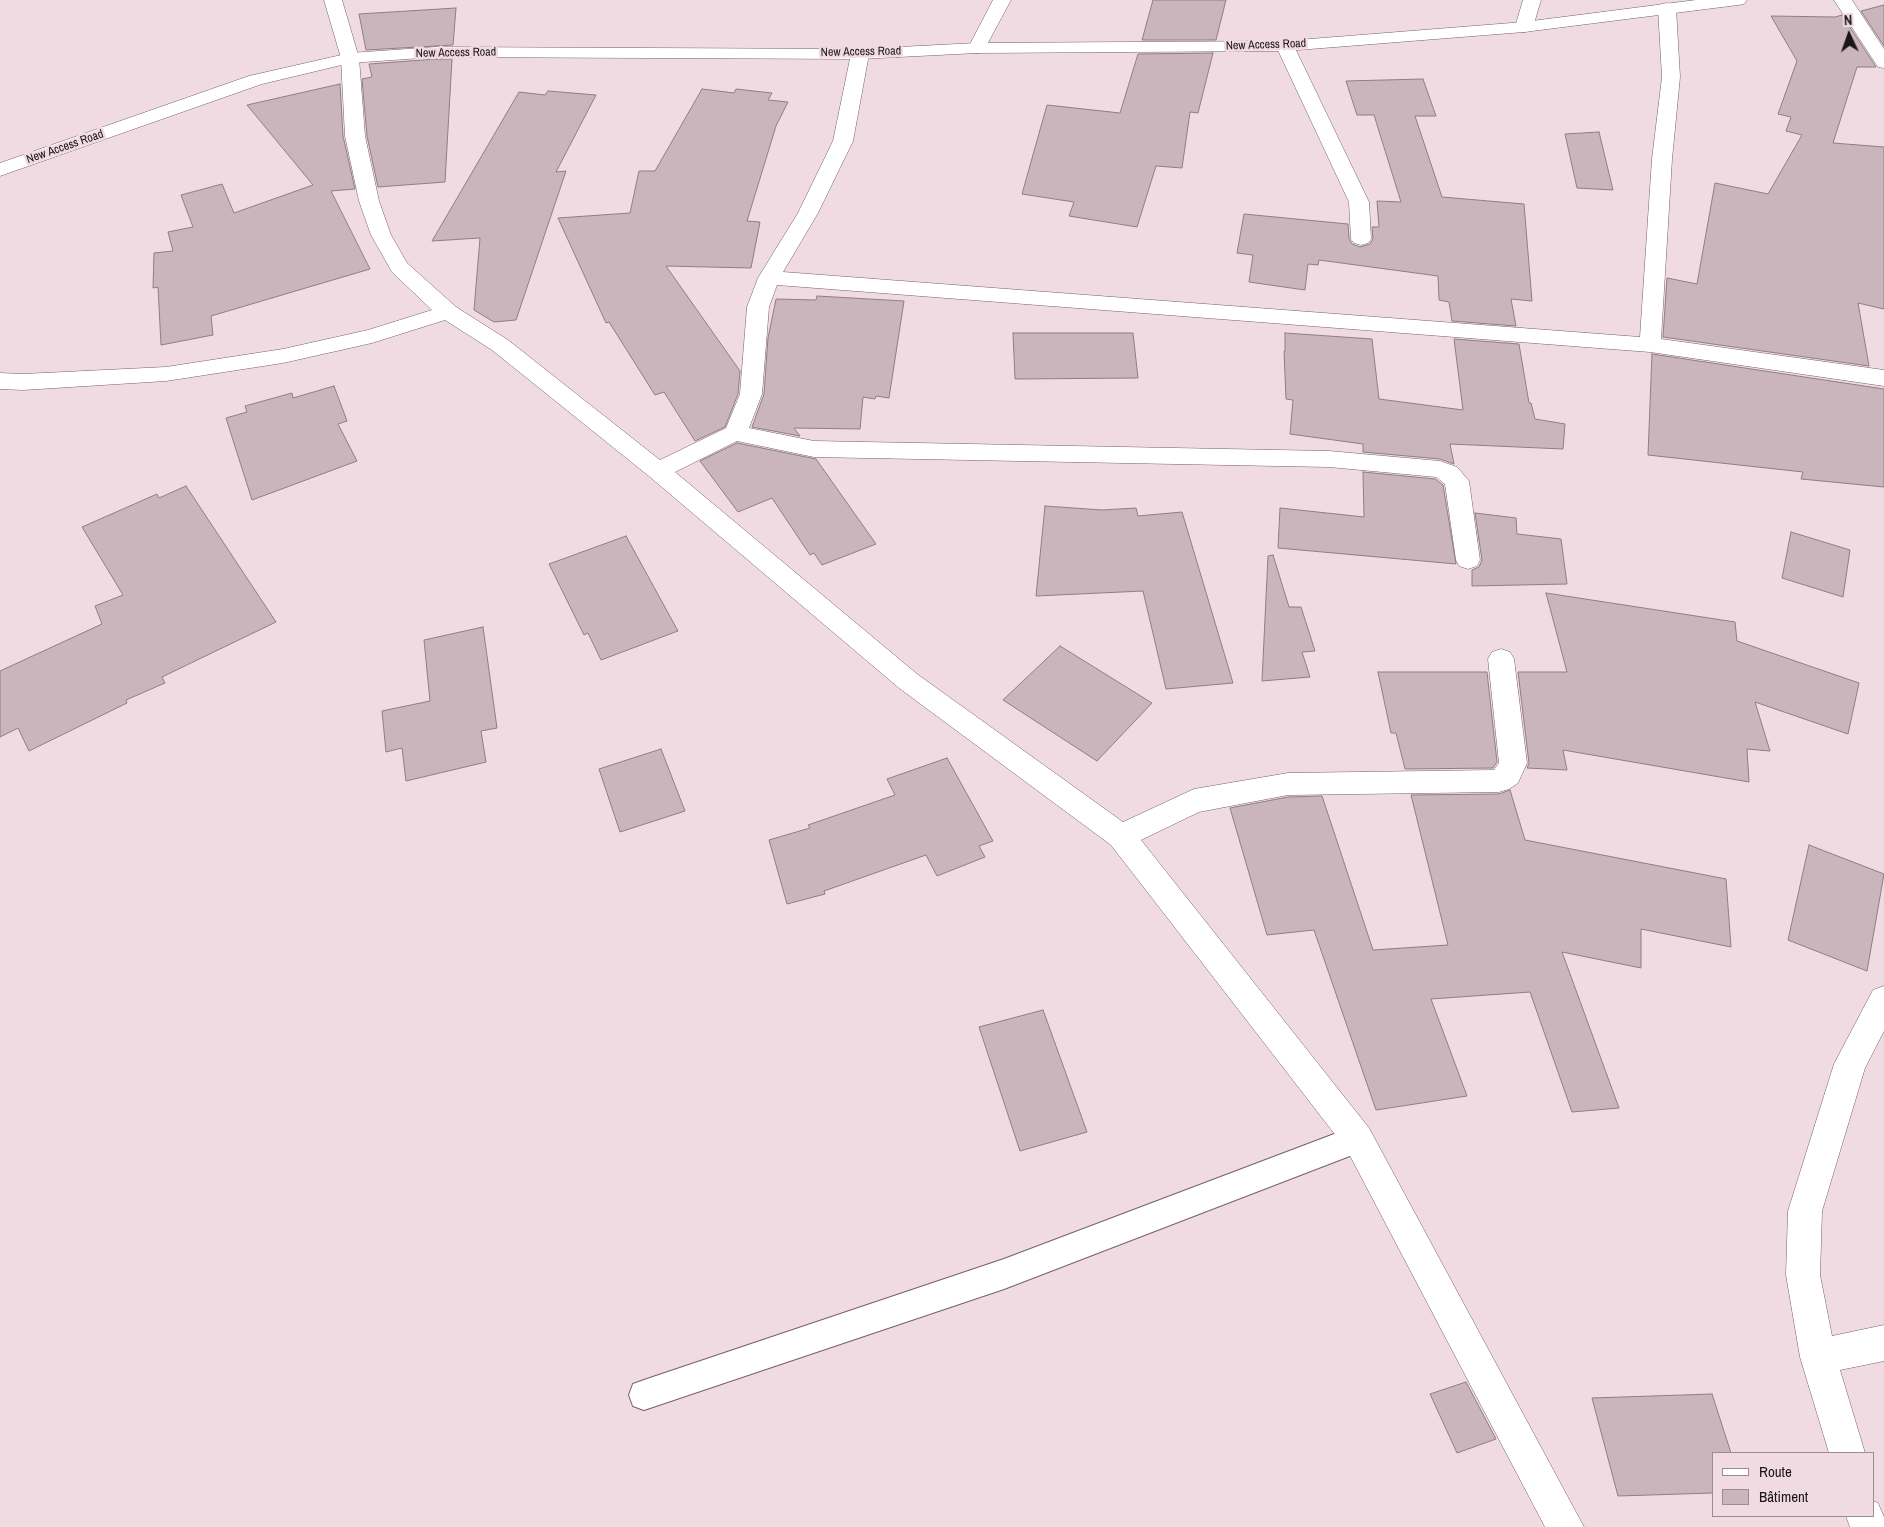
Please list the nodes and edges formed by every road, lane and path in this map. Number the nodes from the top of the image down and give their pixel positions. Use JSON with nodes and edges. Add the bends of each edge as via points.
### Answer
{"nodes":[{"id":1,"x":333,"y":0,"type":"edge"},
{"id":2,"x":1002,"y":0,"type":"edge"},
{"id":3,"x":1532,"y":0,"type":"edge"},
{"id":4,"x":1738,"y":0,"type":"edge"},
{"id":5,"x":1843,"y":0,"type":"edge"},
{"id":6,"x":1667,"y":8,"type":"junction"},
{"id":7,"x":1524,"y":27,"type":"junction"},
{"id":8,"x":1285,"y":46,"type":"junction"},
{"id":9,"x":977,"y":48,"type":"junction"},
{"id":10,"x":860,"y":54,"type":"junction"},
{"id":11,"x":350,"y":58,"type":"junction"},
{"id":12,"x":1884,"y":63,"type":"edge"},
{"id":13,"x":0,"y":170,"type":"edge"},
{"id":14,"x":1361,"y":239,"type":"dead end"},
{"id":15,"x":769,"y":278,"type":"junction"},
{"id":16,"x":448,"y":312,"type":"junction"},
{"id":17,"x":1650,"y":345,"type":"junction"},
{"id":18,"x":1884,"y":378,"type":"edge"},
{"id":19,"x":0,"y":381,"type":"edge"},
{"id":20,"x":735,"y":433,"type":"junction"},
{"id":21,"x":658,"y":471,"type":"junction"},
{"id":22,"x":1468,"y":560,"type":"dead end"},
{"id":23,"x":1501,"y":660,"type":"dead end"},
{"id":24,"x":1121,"y":836,"type":"junction"},
{"id":25,"x":1884,"y":1000,"type":"edge"},
{"id":26,"x":1358,"y":1139,"type":"junction"},
{"id":27,"x":1884,"y":1344,"type":"edge"},
{"id":28,"x":1818,"y":1357,"type":"junction"},
{"id":29,"x":644,"y":1396,"type":"dead end"},
{"id":30,"x":1847,"y":1452,"type":"edge"},
{"id":31,"x":1565,"y":1527,"type":"edge"}],
"edges":[{"from":1,"to":11,"type":"street"},
{"from":2,"to":9,"type":"street"},
{"from":3,"to":7,"type":"street"},
{"from":4,"to":6,"type":"street","name":"New Access Road"},
{"from":5,"to":12,"type":"street"},
{"from":6,"to":7,"type":"street","name":"New Access Road"},
{"from":6,"to":17,"type":"street","via":[[1671,77]]},
{"from":7,"to":8,"type":"street","name":"New Access Road"},
{"from":8,"to":9,"type":"street","name":"New Access Road"},
{"from":8,"to":14,"type":"street","via":[[1360,202]]},
{"from":9,"to":10,"type":"street","name":"New Access Road"},
{"from":10,"to":11,"type":"street","name":"New Access Road","via":[[436,52]]},
{"from":10,"to":15,"type":"street","via":[[844,141],[808,213]]},
{"from":11,"to":13,"type":"street","name":"New Access Road","via":[[256,80]]},
{"from":11,"to":16,"type":"street","via":[[355,136],[368,200],[381,235],[399,267]]},
{"from":15,"to":17,"type":"street"},
{"from":15,"to":20,"type":"street","via":[[758,307],[751,394]]},
{"from":16,"to":19,"type":"street","via":[[372,336],[283,356],[166,374]]},
{"from":16,"to":21,"type":"street","via":[[500,345]]},
{"from":17,"to":18,"type":"street"},
{"from":20,"to":21,"type":"street"},
{"from":20,"to":22,"type":"street","via":[[814,449],[1329,460],[1440,469],[1457,481]]},
{"from":21,"to":24,"type":"street","via":[[908,681]]},
{"from":23,"to":24,"type":"street","via":[[1513,763],[1508,775],[1499,781],[1288,784],[1194,801]]},
{"from":24,"to":26,"type":"street"},
{"from":25,"to":28,"type":"street","via":[[1850,1064],[1805,1211],[1803,1275]]},
{"from":26,"to":29,"type":"lane","via":[[1004,1274]]},
{"from":26,"to":31,"type":"street"},
{"from":27,"to":28,"type":"street"},
{"from":28,"to":30,"type":"street"}]}
